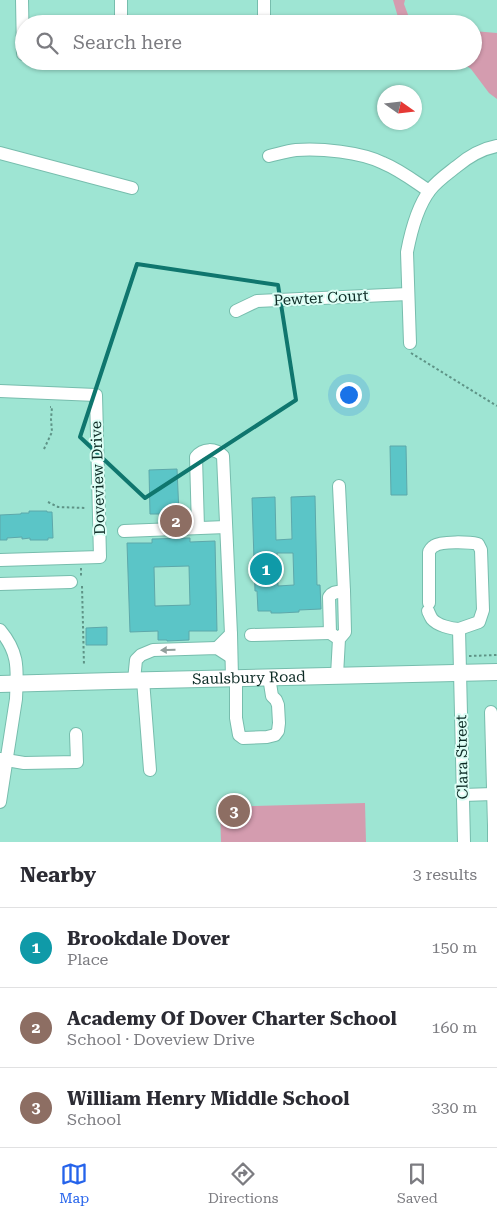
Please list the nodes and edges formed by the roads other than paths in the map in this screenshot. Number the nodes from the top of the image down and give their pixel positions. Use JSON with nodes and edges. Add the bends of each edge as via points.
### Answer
{"nodes":[{"id":1,"x":22,"y":0,"type":"edge"},
{"id":2,"x":121,"y":0,"type":"edge"},
{"id":3,"x":264,"y":0,"type":"edge"},
{"id":4,"x":22,"y":15,"type":"edge"},
{"id":5,"x":122,"y":15,"type":"edge"},
{"id":6,"x":264,"y":15,"type":"edge"},
{"id":7,"x":497,"y":146,"type":"edge"},
{"id":8,"x":0,"y":153,"type":"edge"},
{"id":9,"x":269,"y":156,"type":"dead end"},
{"id":10,"x":132,"y":188,"type":"dead end"},
{"id":11,"x":429,"y":191,"type":"junction"},
{"id":12,"x":408,"y":294,"type":"junction"},
{"id":13,"x":236,"y":311,"type":"dead end"},
{"id":14,"x":409,"y":347,"type":"road end"},
{"id":15,"x":0,"y":391,"type":"edge"},
{"id":16,"x":339,"y":486,"type":"dead end"},
{"id":17,"x":226,"y":527,"type":"junction"},
{"id":18,"x":198,"y":528,"type":"junction"},
{"id":19,"x":124,"y":531,"type":"dead end"},
{"id":20,"x":0,"y":560,"type":"edge"},
{"id":21,"x":71,"y":582,"type":"dead end"},
{"id":22,"x":0,"y":584,"type":"edge"},
{"id":23,"x":459,"y":629,"type":"junction"},
{"id":24,"x":0,"y":630,"type":"edge"},
{"id":25,"x":230,"y":634,"type":"junction"},
{"id":26,"x":250,"y":636,"type":"dead end"},
{"id":27,"x":336,"y":637,"type":"junction"},
{"id":28,"x":217,"y":648,"type":"junction"},
{"id":29,"x":231,"y":658,"type":"junction"},
{"id":30,"x":460,"y":672,"type":"junction"},
{"id":31,"x":497,"y":672,"type":"edge"},
{"id":32,"x":337,"y":675,"type":"junction"},
{"id":33,"x":269,"y":677,"type":"junction"},
{"id":34,"x":234,"y":678,"type":"junction"},
{"id":35,"x":138,"y":680,"type":"junction"},
{"id":36,"x":8,"y":684,"type":"edge"},
{"id":37,"x":491,"y":712,"type":"dead end"},
{"id":38,"x":76,"y":734,"type":"dead end"},
{"id":39,"x":3,"y":760,"type":"edge"},
{"id":40,"x":150,"y":770,"type":"dead end"},
{"id":41,"x":493,"y":794,"type":"junction"},
{"id":42,"x":463,"y":795,"type":"junction"},
{"id":43,"x":0,"y":802,"type":"edge"},
{"id":44,"x":495,"y":826,"type":"edge"},
{"id":45,"x":464,"y":842,"type":"edge"},
{"id":46,"x":494,"y":842,"type":"edge"}],
"edges":[{"from":1,"to":4,"type":"street"},
{"from":2,"to":5,"type":"street"},
{"from":3,"to":6,"type":"street"},
{"from":7,"to":11,"type":"street","via":[[464,160]]},
{"from":8,"to":10,"type":"street"},
{"from":9,"to":11,"type":"street","via":[[296,150],[350,153],[400,171]]},
{"from":11,"to":12,"type":"street","via":[[410,237]]},
{"from":12,"to":13,"type":"street","name":"Pewter Court","via":[[256,301]]},
{"from":12,"to":14,"type":"street"},
{"from":15,"to":20,"type":"street","name":"Doveview Drive","via":[[96,396],[100,557]]},
{"from":16,"to":27,"type":"street","via":[[345,632]]},
{"from":17,"to":18,"type":"street"},
{"from":17,"to":18,"type":"street","via":[[223,456],[219,452],[204,450],[196,457]]},
{"from":17,"to":25,"type":"street"},
{"from":18,"to":19,"type":"street"},
{"from":21,"to":22,"type":"street"},
{"from":23,"to":23,"type":"street","via":[[479,622],[482,616],[481,550],[478,544],[442,543],[433,546],[429,552],[428,607],[432,619],[450,629]]},
{"from":23,"to":30,"type":"street","name":"Clara Street"},
{"from":24,"to":36,"type":"street","via":[[13,650],[16,667]]},
{"from":25,"to":28,"type":"street"},
{"from":25,"to":29,"type":"street"},
{"from":26,"to":27,"type":"street"},
{"from":27,"to":32,"type":"street"},
{"from":28,"to":29,"type":"street"},
{"from":28,"to":35,"type":"street","one_way":true,"via":[[147,652],[136,660]]},
{"from":29,"to":34,"type":"street"},
{"from":30,"to":31,"type":"main road","name":"Saulsbury Road"},
{"from":30,"to":32,"type":"main road","name":"Saulsbury Road"},
{"from":30,"to":42,"type":"street","name":"Clara Street"},
{"from":32,"to":33,"type":"main road","name":"Saulsbury Road"},
{"from":33,"to":34,"type":"main road","name":"Saulsbury Road"},
{"from":33,"to":34,"type":"street","via":[[272,696],[278,705],[278,731],[267,737],[243,738],[239,735],[236,718]]},
{"from":34,"to":35,"type":"main road","name":"Saulsbury Road"},
{"from":35,"to":36,"type":"main road","name":"Saulsbury Road"},
{"from":35,"to":40,"type":"street"},
{"from":36,"to":39,"type":"street","via":[[16,699]]},
{"from":37,"to":41,"type":"street"},
{"from":38,"to":39,"type":"street","via":[[76,762]]},
{"from":39,"to":43,"type":"street"},
{"from":41,"to":42,"type":"street"},
{"from":41,"to":44,"type":"street"},
{"from":42,"to":45,"type":"street","name":"Clara Street"},
{"from":44,"to":46,"type":"street"}]}
